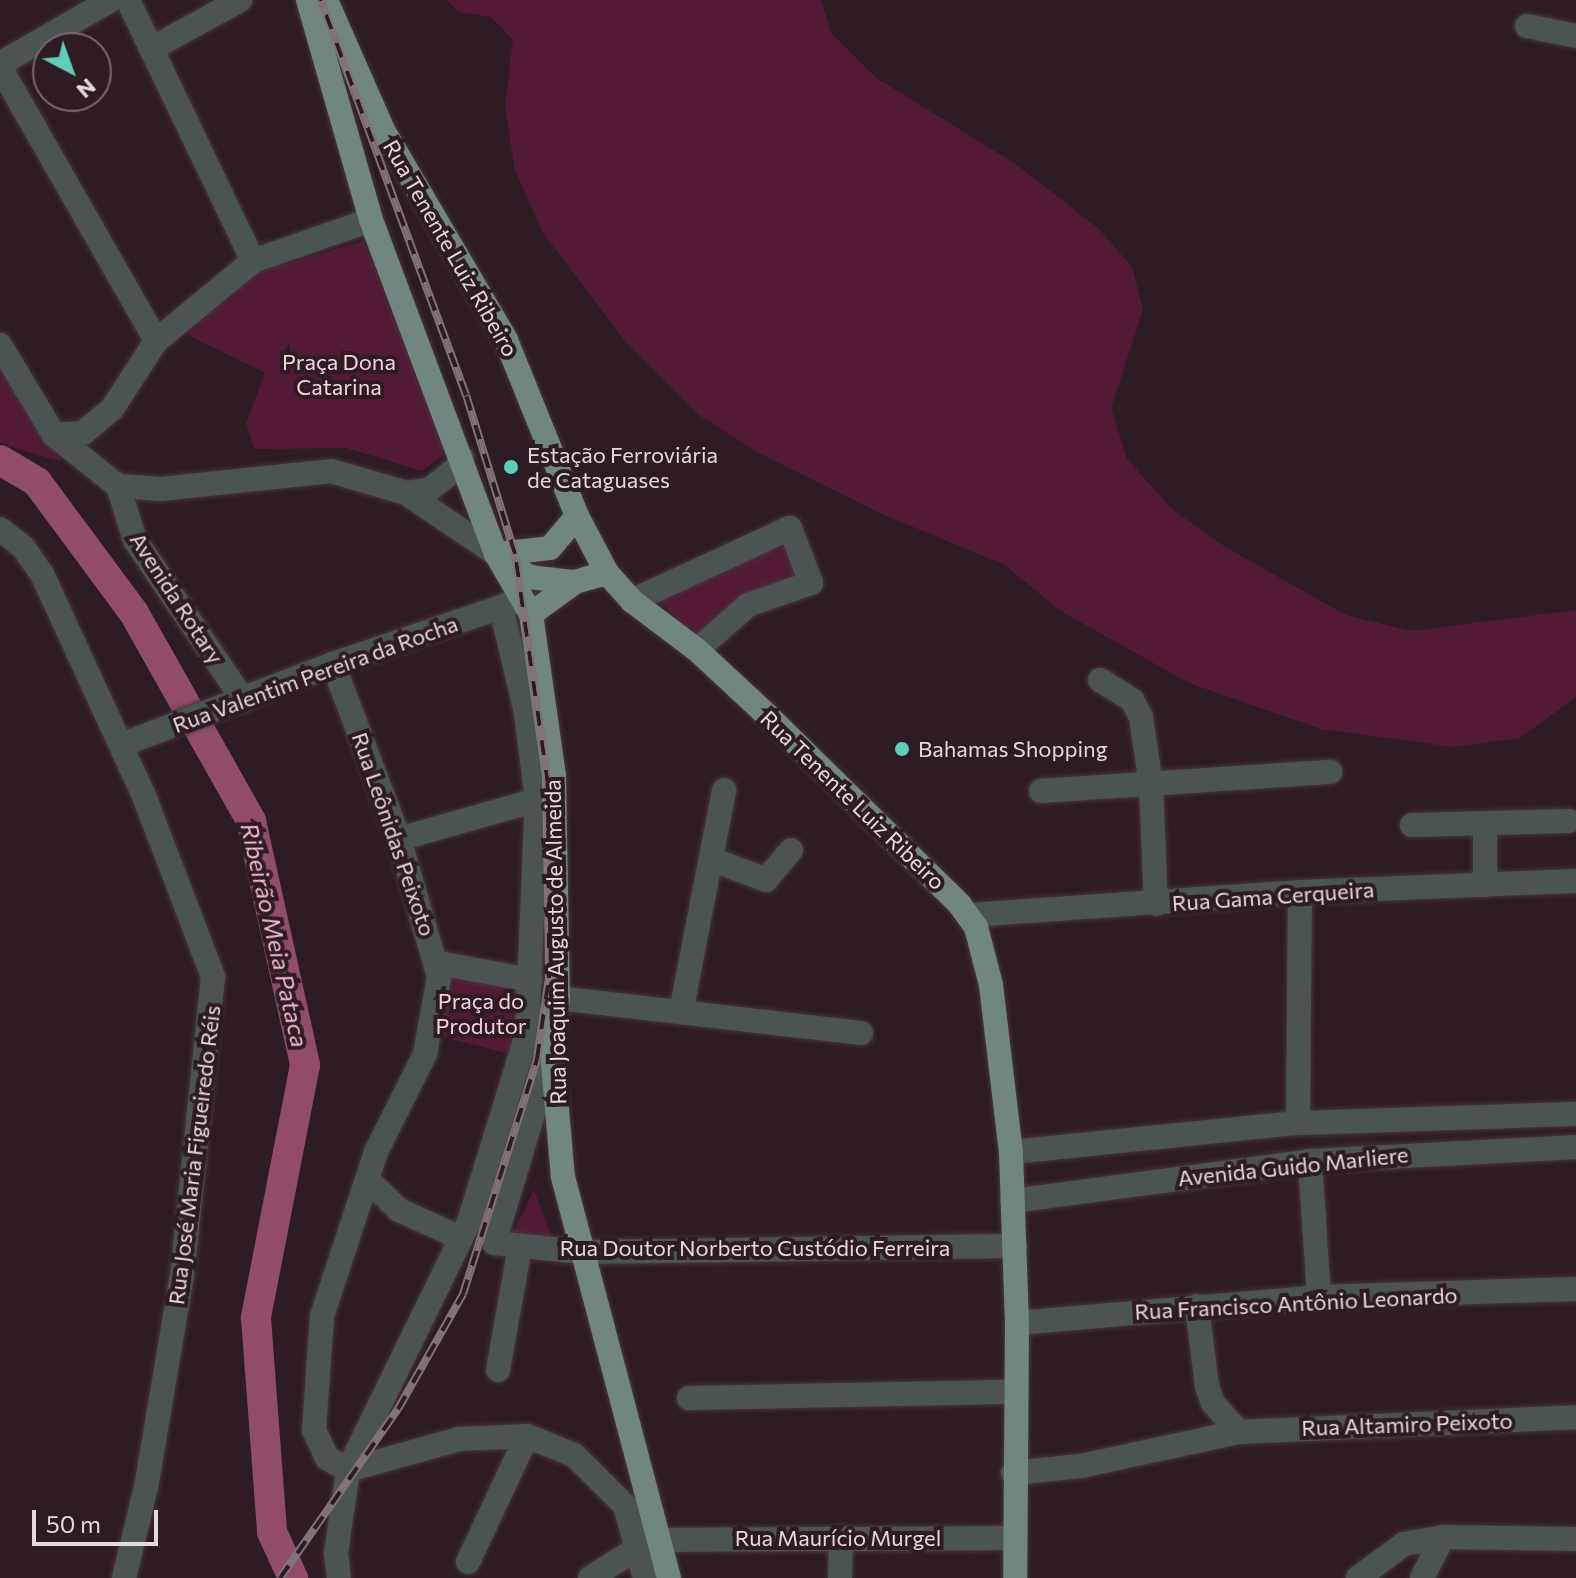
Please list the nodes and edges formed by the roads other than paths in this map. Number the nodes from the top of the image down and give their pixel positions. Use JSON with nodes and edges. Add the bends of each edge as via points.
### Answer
{"nodes":[{"id":1,"x":111,"y":0,"type":"edge"},
{"id":2,"x":128,"y":0,"type":"edge"},
{"id":3,"x":240,"y":0,"type":"edge"},
{"id":4,"x":308,"y":0,"type":"edge"},
{"id":5,"x":326,"y":0,"type":"edge"},
{"id":6,"x":1527,"y":26,"type":"dead end"},
{"id":7,"x":1576,"y":36,"type":"edge"},
{"id":8,"x":151,"y":49,"type":"junction"},
{"id":9,"x":0,"y":65,"type":"edge"},
{"id":10,"x":371,"y":220,"type":"junction"},
{"id":11,"x":253,"y":261,"type":"junction"},
{"id":12,"x":156,"y":341,"type":"junction"},
{"id":13,"x":0,"y":345,"type":"edge"},
{"id":14,"x":112,"y":409,"type":"junction"},
{"id":15,"x":54,"y":435,"type":"junction"},
{"id":16,"x":462,"y":458,"type":"junction"},
{"id":17,"x":98,"y":471,"type":"junction"},
{"id":18,"x":118,"y":486,"type":"junction"},
{"id":19,"x":161,"y":489,"type":"junction"},
{"id":20,"x":406,"y":493,"type":"junction"},
{"id":21,"x":577,"y":516,"type":"junction"},
{"id":22,"x":0,"y":529,"type":"edge"},
{"id":23,"x":135,"y":540,"type":"junction"},
{"id":24,"x":496,"y":554,"type":"junction"},
{"id":25,"x":607,"y":573,"type":"junction"},
{"id":26,"x":575,"y":582,"type":"junction"},
{"id":27,"x":632,"y":601,"type":"junction"},
{"id":28,"x":516,"y":606,"type":"junction"},
{"id":29,"x":697,"y":650,"type":"junction"},
{"id":30,"x":333,"y":664,"type":"junction"},
{"id":31,"x":1100,"y":680,"type":"dead end"},
{"id":32,"x":244,"y":701,"type":"junction"},
{"id":33,"x":121,"y":745,"type":"junction"},
{"id":34,"x":1330,"y":772,"type":"dead end"},
{"id":35,"x":1151,"y":785,"type":"junction"},
{"id":36,"x":724,"y":790,"type":"dead end"},
{"id":37,"x":1041,"y":791,"type":"dead end"},
{"id":38,"x":537,"y":800,"type":"junction"},
{"id":39,"x":1569,"y":821,"type":"dead end"},
{"id":40,"x":1412,"y":825,"type":"dead end"},
{"id":41,"x":1485,"y":825,"type":"junction"},
{"id":42,"x":399,"y":839,"type":"junction"},
{"id":43,"x":791,"y":850,"type":"dead end"},
{"id":44,"x":711,"y":859,"type":"junction"},
{"id":45,"x":1576,"y":881,"type":"edge"},
{"id":46,"x":1485,"y":885,"type":"junction"},
{"id":47,"x":1300,"y":892,"type":"junction"},
{"id":48,"x":1156,"y":904,"type":"junction"},
{"id":49,"x":970,"y":915,"type":"junction"},
{"id":50,"x":438,"y":963,"type":"junction"},
{"id":51,"x":530,"y":980,"type":"junction"},
{"id":52,"x":558,"y":998,"type":"junction"},
{"id":53,"x":681,"y":1012,"type":"junction"},
{"id":54,"x":861,"y":1033,"type":"dead end"},
{"id":55,"x":552,"y":1052,"type":"junction"},
{"id":56,"x":1576,"y":1114,"type":"edge"},
{"id":57,"x":1298,"y":1123,"type":"junction"},
{"id":58,"x":1576,"y":1147,"type":"edge"},
{"id":59,"x":1011,"y":1152,"type":"junction"},
{"id":60,"x":1310,"y":1161,"type":"junction"},
{"id":61,"x":367,"y":1179,"type":"junction"},
{"id":62,"x":1012,"y":1201,"type":"junction"},
{"id":63,"x":461,"y":1238,"type":"junction"},
{"id":64,"x":520,"y":1246,"type":"junction"},
{"id":65,"x":1015,"y":1246,"type":"junction"},
{"id":66,"x":583,"y":1252,"type":"junction"},
{"id":67,"x":1576,"y":1289,"type":"edge"},
{"id":68,"x":1319,"y":1297,"type":"junction"},
{"id":69,"x":1197,"y":1306,"type":"junction"},
{"id":70,"x":1017,"y":1323,"type":"junction"},
{"id":71,"x":498,"y":1370,"type":"dead end"},
{"id":72,"x":1015,"y":1392,"type":"junction"},
{"id":73,"x":689,"y":1398,"type":"dead end"},
{"id":74,"x":1576,"y":1417,"type":"edge"},
{"id":75,"x":1238,"y":1432,"type":"junction"},
{"id":76,"x":527,"y":1436,"type":"junction"},
{"id":77,"x":348,"y":1470,"type":"junction"},
{"id":78,"x":1013,"y":1473,"type":"junction"},
{"id":79,"x":841,"y":1537,"type":"junction"},
{"id":80,"x":1443,"y":1537,"type":"junction"},
{"id":81,"x":1015,"y":1538,"type":"junction"},
{"id":82,"x":1576,"y":1539,"type":"edge"},
{"id":83,"x":649,"y":1544,"type":"junction"},
{"id":84,"x":468,"y":1562,"type":"dead end"},
{"id":85,"x":124,"y":1578,"type":"edge"},
{"id":86,"x":339,"y":1578,"type":"edge"},
{"id":87,"x":590,"y":1578,"type":"edge"},
{"id":88,"x":645,"y":1578,"type":"edge"},
{"id":89,"x":669,"y":1578,"type":"edge"},
{"id":90,"x":840,"y":1578,"type":"edge"},
{"id":91,"x":1015,"y":1578,"type":"edge"},
{"id":92,"x":1358,"y":1578,"type":"edge"},
{"id":93,"x":1422,"y":1578,"type":"edge"}],
"edges":[{"from":1,"to":9,"type":"street"},
{"from":2,"to":8,"type":"street"},
{"from":3,"to":8,"type":"street"},
{"from":4,"to":10,"type":"main road","name":"Rua Joaquim Augusto de Almeida"},
{"from":5,"to":21,"type":"main road","name":"Rua Tenente Luiz Ribeiro","via":[[383,130],[506,340]]},
{"from":6,"to":7,"type":"street"},
{"from":8,"to":11,"type":"street"},
{"from":9,"to":12,"type":"street"},
{"from":10,"to":11,"type":"street"},
{"from":10,"to":16,"type":"main road","name":"Rua Joaquim Augusto de Almeida"},
{"from":11,"to":12,"type":"street"},
{"from":12,"to":14,"type":"street"},
{"from":13,"to":15,"type":"street"},
{"from":14,"to":15,"type":"street","via":[[83,433]]},
{"from":14,"to":17,"type":"street","via":[[93,450]]},
{"from":15,"to":17,"type":"street"},
{"from":16,"to":20,"type":"street","via":[[430,489]]},
{"from":16,"to":24,"type":"main road","name":"Rua Joaquim Augusto de Almeida"},
{"from":17,"to":18,"type":"street"},
{"from":18,"to":19,"type":"street"},
{"from":18,"to":23,"type":"street","name":"Avenida Rotary"},
{"from":19,"to":20,"type":"street","via":[[306,470],[331,471]]},
{"from":19,"to":23,"type":"street","via":[[136,509]]},
{"from":20,"to":24,"type":"street"},
{"from":21,"to":24,"type":"main road","via":[[550,548]]},
{"from":21,"to":25,"type":"main road","name":"Rua Tenente Luiz Ribeiro"},
{"from":22,"to":33,"type":"street","name":"Rua José Maria Figueiredo Réis","via":[[23,547],[42,574]]},
{"from":23,"to":32,"type":"street","name":"Avenida Rotary"},
{"from":24,"to":26,"type":"main road","via":[[529,577]]},
{"from":24,"to":28,"type":"main road","name":"Rua Joaquim Augusto de Almeida"},
{"from":25,"to":26,"type":"main road"},
{"from":25,"to":27,"type":"main road","name":"Rua Tenente Luiz Ribeiro"},
{"from":26,"to":28,"type":"main road"},
{"from":27,"to":29,"type":"main road","name":"Rua Tenente Luiz Ribeiro"},
{"from":27,"to":29,"type":"street","via":[[790,528],[811,583],[748,605]]},
{"from":28,"to":30,"type":"street","name":"Rua Valentim Pereira da Rocha"},
{"from":28,"to":38,"type":"street"},
{"from":28,"to":52,"type":"main road","name":"Rua Joaquim Augusto de Almeida","via":[[554,775]]},
{"from":29,"to":49,"type":"main road","name":"Rua Tenente Luiz Ribeiro"},
{"from":30,"to":32,"type":"street","name":"Rua Valentim Pereira da Rocha"},
{"from":30,"to":42,"type":"street","name":"Rua Leônidas Peixoto"},
{"from":31,"to":35,"type":"street","via":[[1138,709]]},
{"from":32,"to":33,"type":"street","name":"Rua Valentim Pereira da Rocha"},
{"from":33,"to":85,"type":"street","name":"Rua José Maria Figueiredo Réis","via":[[209,955],[213,998],[182,1275],[146,1487]]},
{"from":34,"to":35,"type":"street"},
{"from":35,"to":37,"type":"street"},
{"from":35,"to":48,"type":"street"},
{"from":36,"to":44,"type":"street"},
{"from":38,"to":42,"type":"street"},
{"from":38,"to":51,"type":"street"},
{"from":39,"to":41,"type":"street"},
{"from":40,"to":41,"type":"street"},
{"from":41,"to":46,"type":"street"},
{"from":42,"to":50,"type":"street","name":"Rua Leônidas Peixoto"},
{"from":43,"to":44,"type":"street","via":[[766,880]]},
{"from":44,"to":53,"type":"street"},
{"from":45,"to":46,"type":"street","name":"Rua Gama Cerqueira"},
{"from":46,"to":47,"type":"street","name":"Rua Gama Cerqueira"},
{"from":47,"to":48,"type":"street","name":"Rua Gama Cerqueira"},
{"from":47,"to":57,"type":"street"},
{"from":48,"to":49,"type":"street","name":"Rua Gama Cerqueira"},
{"from":49,"to":59,"type":"main road","name":"Rua Tenente Luiz Ribeiro","via":[[991,985]]},
{"from":50,"to":51,"type":"street","name":"Rua Leônidas Peixoto"},
{"from":50,"to":61,"type":"street","via":[[425,1054]]},
{"from":51,"to":63,"type":"street","via":[[527,1035],[511,1101]]},
{"from":52,"to":53,"type":"street"},
{"from":52,"to":55,"type":"main road","name":"Rua Joaquim Augusto de Almeida"},
{"from":53,"to":54,"type":"street"},
{"from":55,"to":64,"type":"street","name":"Rua Doutor Norberto Custódio Ferreira","via":[[494,1243]]},
{"from":55,"to":66,"type":"main road","name":"Rua Joaquim Augusto de Almeida","via":[[563,1177]]},
{"from":56,"to":57,"type":"street","name":"Avenida Guido Marliere"},
{"from":57,"to":59,"type":"street","name":"Avenida Guido Marliere"},
{"from":58,"to":60,"type":"street","name":"Avenida Guido Marliere"},
{"from":59,"to":62,"type":"main road","name":"Rua Tenente Luiz Ribeiro"},
{"from":60,"to":62,"type":"street","name":"Avenida Guido Marliere"},
{"from":60,"to":68,"type":"street"},
{"from":61,"to":63,"type":"street","via":[[399,1210]]},
{"from":61,"to":77,"type":"street","via":[[322,1316],[317,1352],[314,1430],[327,1458]]},
{"from":62,"to":65,"type":"main road","name":"Rua Tenente Luiz Ribeiro"},
{"from":63,"to":77,"type":"street"},
{"from":64,"to":66,"type":"street","name":"Rua Doutor Norberto Custódio Ferreira"},
{"from":64,"to":71,"type":"street"},
{"from":65,"to":66,"type":"street","name":"Rua Doutor Norberto Custódio Ferreira"},
{"from":65,"to":70,"type":"main road","name":"Rua Tenente Luiz Ribeiro"},
{"from":66,"to":83,"type":"main road","name":"Rua Joaquim Augusto de Almeida"},
{"from":67,"to":68,"type":"street","name":"Rua Francisco Antônio Leonardo"},
{"from":68,"to":69,"type":"street","name":"Rua Francisco Antônio Leonardo"},
{"from":69,"to":70,"type":"street","name":"Rua Francisco Antônio Leonardo"},
{"from":69,"to":75,"type":"street","via":[[1207,1386],[1213,1403]]},
{"from":70,"to":72,"type":"main road","name":"Rua Tenente Luiz Ribeiro"},
{"from":72,"to":73,"type":"street"},
{"from":72,"to":78,"type":"main road","name":"Rua Tenente Luiz Ribeiro"},
{"from":74,"to":75,"type":"street","name":"Rua Altamiro Peixoto"},
{"from":75,"to":78,"type":"street","name":"Rua Altamiro Peixoto","via":[[1081,1466]]},
{"from":76,"to":77,"type":"street","via":[[459,1439]]},
{"from":76,"to":83,"type":"street","via":[[574,1455],[626,1507]]},
{"from":76,"to":84,"type":"street"},
{"from":77,"to":86,"type":"street","via":[[336,1553]]},
{"from":78,"to":81,"type":"main road","name":"Rua Tenente Luiz Ribeiro"},
{"from":79,"to":81,"type":"street","name":"Rua Maurício Murgel"},
{"from":79,"to":83,"type":"street","name":"Rua Maurício Murgel"},
{"from":79,"to":90,"type":"street"},
{"from":80,"to":82,"type":"street"},
{"from":80,"to":92,"type":"street","via":[[1404,1544]]},
{"from":80,"to":93,"type":"street"},
{"from":81,"to":91,"type":"main road","name":"Rua Tenente Luiz Ribeiro"},
{"from":83,"to":87,"type":"street"},
{"from":83,"to":88,"type":"street"},
{"from":83,"to":89,"type":"main road","name":"Rua Joaquim Augusto de Almeida"}]}
